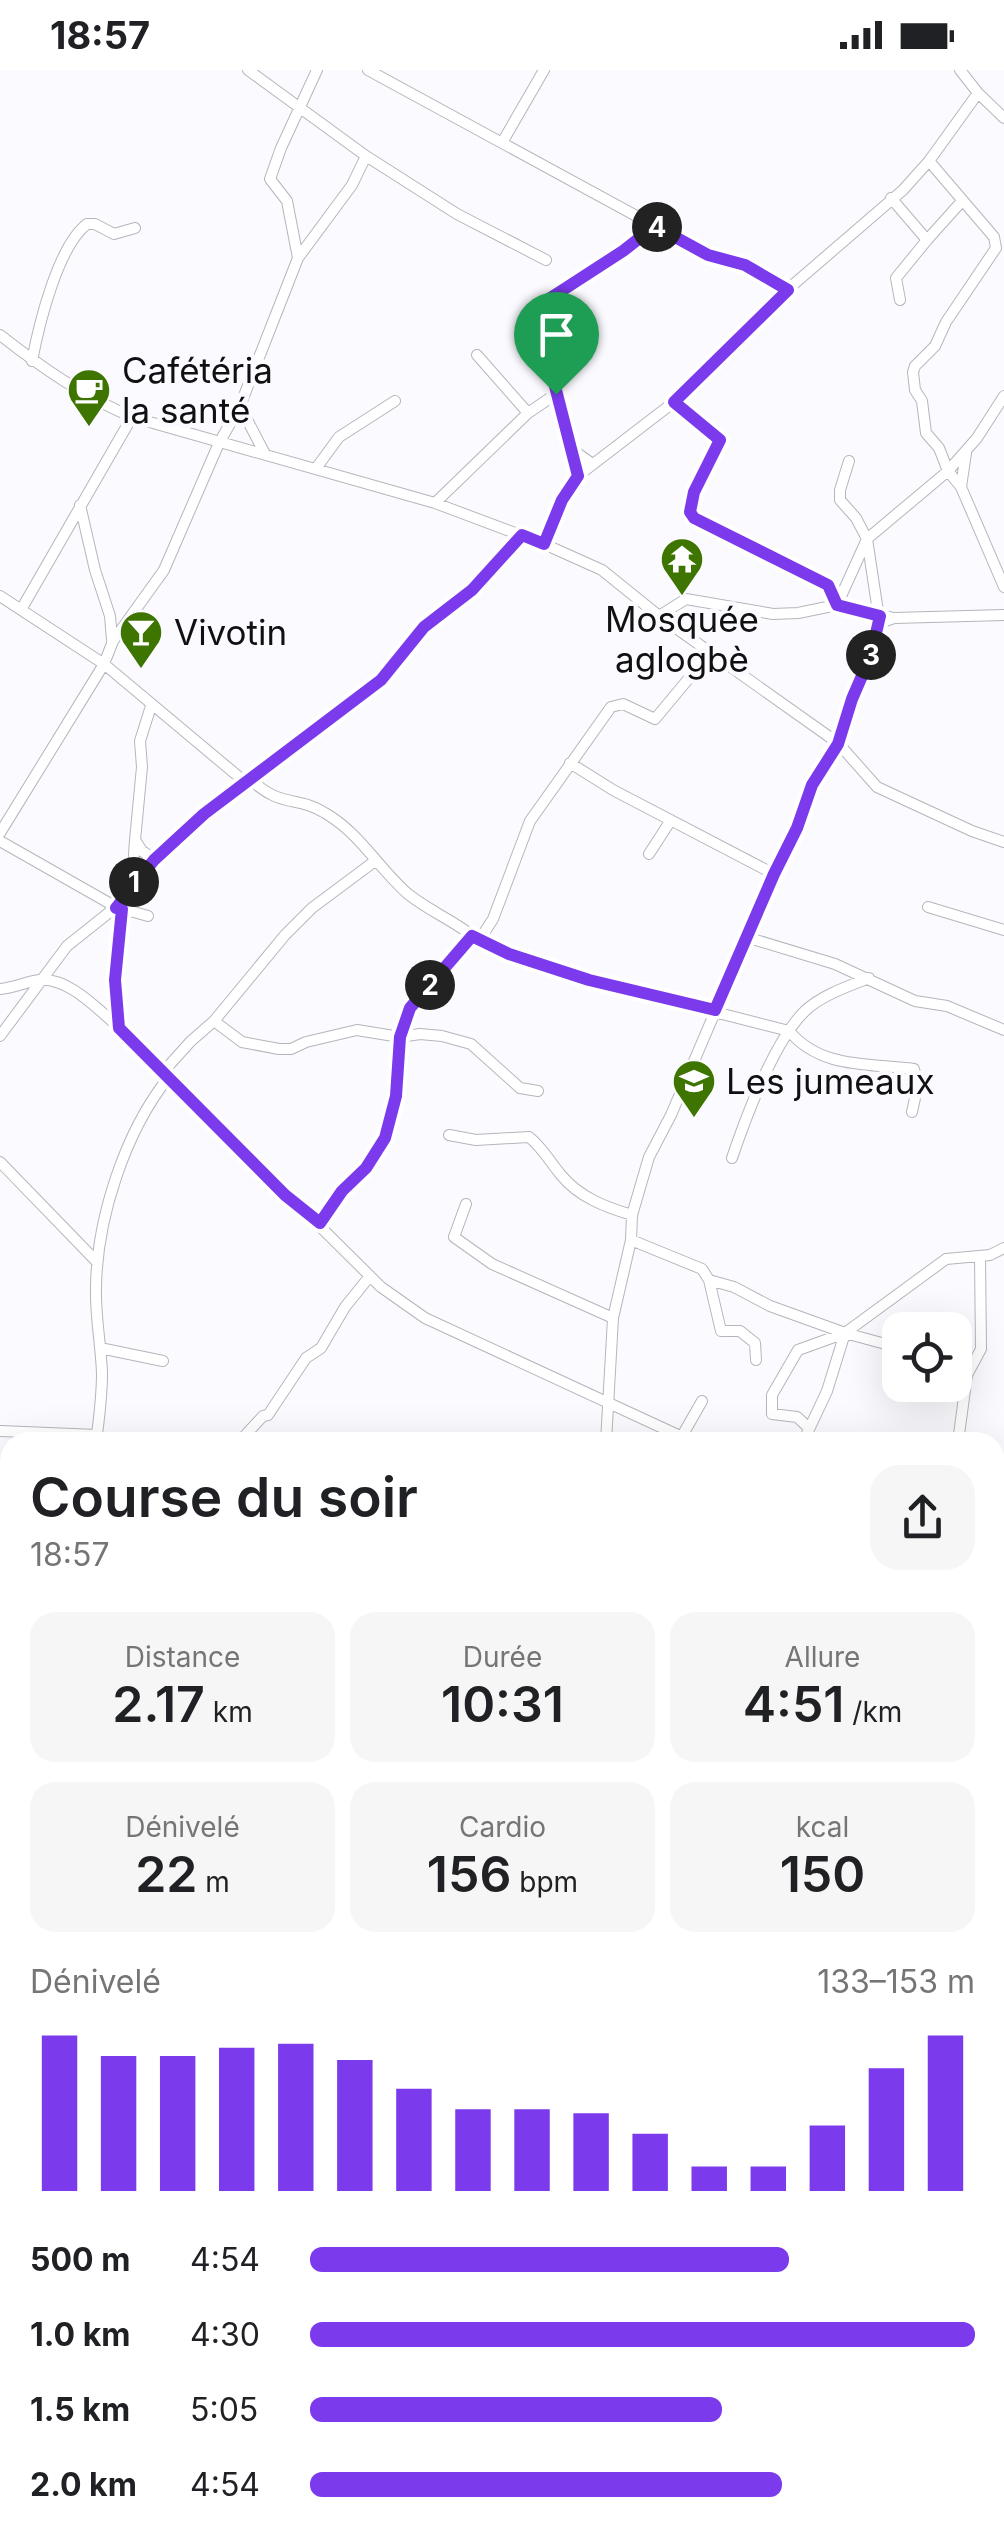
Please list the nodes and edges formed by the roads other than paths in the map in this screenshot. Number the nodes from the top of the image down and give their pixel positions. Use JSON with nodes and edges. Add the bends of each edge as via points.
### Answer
{"nodes":[{"id":1,"x":248,"y":70,"type":"edge"},
{"id":2,"x":317,"y":70,"type":"edge"},
{"id":3,"x":368,"y":70,"type":"edge"},
{"id":4,"x":544,"y":70,"type":"edge"},
{"id":5,"x":966,"y":72,"type":"edge"},
{"id":6,"x":978,"y":94,"type":"junction"},
{"id":7,"x":298,"y":108,"type":"junction"},
{"id":8,"x":1004,"y":118,"type":"edge"},
{"id":9,"x":503,"y":141,"type":"junction"},
{"id":10,"x":366,"y":156,"type":"junction"},
{"id":11,"x":930,"y":161,"type":"junction"},
{"id":12,"x":891,"y":198,"type":"junction"},
{"id":13,"x":962,"y":201,"type":"junction"},
{"id":14,"x":655,"y":226,"type":"junction"},
{"id":15,"x":136,"y":228,"type":"dead end"},
{"id":16,"x":927,"y":240,"type":"junction"},
{"id":17,"x":298,"y":258,"type":"junction"},
{"id":18,"x":546,"y":260,"type":"dead end"},
{"id":19,"x":788,"y":290,"type":"junction"},
{"id":20,"x":900,"y":300,"type":"dead end"},
{"id":21,"x":0,"y":335,"type":"edge"},
{"id":22,"x":477,"y":355,"type":"dead end"},
{"id":23,"x":32,"y":361,"type":"junction"},
{"id":24,"x":556,"y":394,"type":"junction"},
{"id":25,"x":1004,"y":396,"type":"edge"},
{"id":26,"x":395,"y":401,"type":"dead end"},
{"id":27,"x":674,"y":402,"type":"junction"},
{"id":28,"x":240,"y":406,"type":"junction"},
{"id":29,"x":528,"y":413,"type":"junction"},
{"id":30,"x":132,"y":418,"type":"junction"},
{"id":31,"x":219,"y":443,"type":"junction"},
{"id":32,"x":570,"y":448,"type":"junction"},
{"id":33,"x":966,"y":450,"type":"junction"},
{"id":34,"x":266,"y":454,"type":"junction"},
{"id":35,"x":849,"y":461,"type":"dead end"},
{"id":36,"x":591,"y":463,"type":"junction"},
{"id":37,"x":317,"y":467,"type":"junction"},
{"id":38,"x":948,"y":471,"type":"junction"},
{"id":39,"x":578,"y":476,"type":"junction"},
{"id":40,"x":961,"y":487,"type":"junction"},
{"id":41,"x":434,"y":503,"type":"junction"},
{"id":42,"x":80,"y":505,"type":"junction"},
{"id":43,"x":522,"y":535,"type":"junction"},
{"id":44,"x":867,"y":539,"type":"junction"},
{"id":45,"x":544,"y":544,"type":"junction"},
{"id":46,"x":1004,"y":586,"type":"edge"},
{"id":47,"x":0,"y":596,"type":"edge"},
{"id":48,"x":837,"y":605,"type":"junction"},
{"id":49,"x":22,"y":608,"type":"junction"},
{"id":50,"x":1004,"y":615,"type":"edge"},
{"id":51,"x":659,"y":616,"type":"junction"},
{"id":52,"x":878,"y":620,"type":"junction"},
{"id":53,"x":112,"y":641,"type":"junction"},
{"id":54,"x":720,"y":658,"type":"junction"},
{"id":55,"x":104,"y":664,"type":"junction"},
{"id":56,"x":152,"y":706,"type":"junction"},
{"id":57,"x":838,"y":744,"type":"junction"},
{"id":58,"x":570,"y":762,"type":"junction"},
{"id":59,"x":247,"y":780,"type":"junction"},
{"id":60,"x":672,"y":820,"type":"junction"},
{"id":61,"x":0,"y":833,"type":"edge"},
{"id":62,"x":135,"y":840,"type":"junction"},
{"id":63,"x":0,"y":842,"type":"edge"},
{"id":64,"x":1004,"y":842,"type":"edge"},
{"id":65,"x":648,"y":854,"type":"dead end"},
{"id":66,"x":154,"y":860,"type":"junction"},
{"id":67,"x":375,"y":861,"type":"junction"},
{"id":68,"x":774,"y":874,"type":"junction"},
{"id":69,"x":132,"y":884,"type":"junction"},
{"id":70,"x":928,"y":906,"type":"dead end"},
{"id":71,"x":119,"y":908,"type":"junction"},
{"id":72,"x":148,"y":916,"type":"dead end"},
{"id":73,"x":1004,"y":930,"type":"edge"},
{"id":74,"x":746,"y":937,"type":"junction"},
{"id":75,"x":476,"y":938,"type":"junction"},
{"id":76,"x":869,"y":978,"type":"junction"},
{"id":77,"x":40,"y":980,"type":"junction"},
{"id":78,"x":0,"y":989,"type":"edge"},
{"id":79,"x":715,"y":1010,"type":"junction"},
{"id":80,"x":214,"y":1021,"type":"junction"},
{"id":81,"x":119,"y":1028,"type":"junction"},
{"id":82,"x":1004,"y":1030,"type":"edge"},
{"id":83,"x":789,"y":1031,"type":"junction"},
{"id":84,"x":0,"y":1036,"type":"edge"},
{"id":85,"x":400,"y":1037,"type":"junction"},
{"id":86,"x":166,"y":1075,"type":"junction"},
{"id":87,"x":538,"y":1091,"type":"dead end"},
{"id":88,"x":912,"y":1112,"type":"dead end"},
{"id":89,"x":449,"y":1135,"type":"dead end"},
{"id":90,"x":732,"y":1158,"type":"dead end"},
{"id":91,"x":0,"y":1162,"type":"edge"},
{"id":92,"x":466,"y":1204,"type":"dead end"},
{"id":93,"x":632,"y":1215,"type":"junction"},
{"id":94,"x":320,"y":1223,"type":"junction"},
{"id":95,"x":631,"y":1240,"type":"junction"},
{"id":96,"x":1004,"y":1248,"type":"edge"},
{"id":97,"x":980,"y":1256,"type":"junction"},
{"id":98,"x":97,"y":1262,"type":"junction"},
{"id":99,"x":370,"y":1276,"type":"junction"},
{"id":100,"x":709,"y":1280,"type":"junction"},
{"id":101,"x":613,"y":1318,"type":"junction"},
{"id":102,"x":846,"y":1333,"type":"junction"},
{"id":103,"x":882,"y":1343,"type":"edge"},
{"id":104,"x":100,"y":1348,"type":"junction"},
{"id":105,"x":756,"y":1360,"type":"dead end"},
{"id":106,"x":163,"y":1361,"type":"dead end"},
{"id":107,"x":607,"y":1401,"type":"junction"},
{"id":108,"x":702,"y":1401,"type":"dead end"},
{"id":109,"x":809,"y":1428,"type":"junction"},
{"id":110,"x":97,"y":1432,"type":"edge"},
{"id":111,"x":248,"y":1432,"type":"edge"},
{"id":112,"x":606,"y":1432,"type":"edge"},
{"id":113,"x":673,"y":1432,"type":"edge"},
{"id":114,"x":684,"y":1432,"type":"edge"},
{"id":115,"x":807,"y":1432,"type":"edge"},
{"id":116,"x":959,"y":1432,"type":"edge"}],
"edges":[{"from":1,"to":7,"type":"street"},
{"from":2,"to":7,"type":"street"},
{"from":3,"to":9,"type":"street"},
{"from":4,"to":9,"type":"street"},
{"from":5,"to":6,"type":"street"},
{"from":6,"to":8,"type":"street"},
{"from":6,"to":11,"type":"street"},
{"from":7,"to":10,"type":"street"},
{"from":7,"to":17,"type":"street","via":[[270,179],[284,194]]},
{"from":9,"to":14,"type":"street"},
{"from":10,"to":17,"type":"street"},
{"from":10,"to":18,"type":"street","via":[[476,226]]},
{"from":11,"to":12,"type":"street"},
{"from":11,"to":13,"type":"street"},
{"from":12,"to":16,"type":"street"},
{"from":12,"to":19,"type":"street"},
{"from":13,"to":16,"type":"street"},
{"from":13,"to":38,"type":"street","via":[[996,248],[914,372],[926,433]]},
{"from":14,"to":19,"type":"street"},
{"from":14,"to":24,"type":"street","via":[[535,308]]},
{"from":15,"to":23,"type":"street","via":[[114,234],[87,224],[76,235],[63,255]]},
{"from":16,"to":20,"type":"street","via":[[896,278]]},
{"from":17,"to":28,"type":"street"},
{"from":19,"to":27,"type":"street"},
{"from":21,"to":23,"type":"street"},
{"from":22,"to":29,"type":"street"},
{"from":23,"to":30,"type":"street"},
{"from":24,"to":29,"type":"street"},
{"from":24,"to":32,"type":"street"},
{"from":25,"to":33,"type":"street"},
{"from":26,"to":37,"type":"street","via":[[339,437]]},
{"from":27,"to":36,"type":"street"},
{"from":27,"to":48,"type":"street","via":[[720,440],[694,492],[694,518],[828,585]]},
{"from":28,"to":31,"type":"street"},
{"from":28,"to":34,"type":"street"},
{"from":29,"to":41,"type":"street"},
{"from":30,"to":31,"type":"street"},
{"from":30,"to":42,"type":"street"},
{"from":31,"to":34,"type":"street"},
{"from":31,"to":53,"type":"street","via":[[164,570]]},
{"from":32,"to":36,"type":"street"},
{"from":32,"to":39,"type":"street"},
{"from":33,"to":38,"type":"street"},
{"from":33,"to":40,"type":"street"},
{"from":34,"to":37,"type":"street"},
{"from":35,"to":44,"type":"street","via":[[840,500]]},
{"from":36,"to":39,"type":"street"},
{"from":37,"to":41,"type":"street"},
{"from":38,"to":40,"type":"street"},
{"from":38,"to":44,"type":"street"},
{"from":39,"to":45,"type":"street"},
{"from":40,"to":46,"type":"street"},
{"from":41,"to":43,"type":"street"},
{"from":42,"to":49,"type":"street"},
{"from":42,"to":53,"type":"street"},
{"from":43,"to":45,"type":"street"},
{"from":43,"to":59,"type":"street","via":[[472,590],[424,627],[381,680]]},
{"from":44,"to":48,"type":"street"},
{"from":44,"to":52,"type":"street"},
{"from":45,"to":51,"type":"street","via":[[602,570]]},
{"from":47,"to":49,"type":"street"},
{"from":48,"to":51,"type":"street","via":[[773,614],[686,599]]},
{"from":48,"to":52,"type":"street"},
{"from":49,"to":55,"type":"street"},
{"from":50,"to":52,"type":"street"},
{"from":51,"to":54,"type":"street"},
{"from":52,"to":57,"type":"street"},
{"from":53,"to":55,"type":"street"},
{"from":54,"to":57,"type":"street"},
{"from":54,"to":58,"type":"street","via":[[690,677],[654,719],[623,704],[610,707]]},
{"from":55,"to":56,"type":"street"},
{"from":55,"to":61,"type":"street"},
{"from":56,"to":59,"type":"street"},
{"from":56,"to":62,"type":"street","via":[[142,733]]},
{"from":57,"to":64,"type":"street","via":[[877,787]]},
{"from":57,"to":68,"type":"street","via":[[812,785]]},
{"from":58,"to":60,"type":"street"},
{"from":58,"to":75,"type":"street","via":[[530,821],[494,919]]},
{"from":59,"to":66,"type":"street"},
{"from":59,"to":67,"type":"street","via":[[272,797],[324,812]]},
{"from":60,"to":65,"type":"street"},
{"from":60,"to":68,"type":"street"},
{"from":62,"to":66,"type":"street"},
{"from":62,"to":69,"type":"street"},
{"from":63,"to":71,"type":"street"},
{"from":66,"to":69,"type":"street"},
{"from":67,"to":75,"type":"street","via":[[410,896]]},
{"from":67,"to":80,"type":"street","via":[[312,908]]},
{"from":68,"to":74,"type":"street"},
{"from":69,"to":71,"type":"street"},
{"from":70,"to":73,"type":"street"},
{"from":71,"to":72,"type":"street"},
{"from":71,"to":77,"type":"street","via":[[85,929]]},
{"from":71,"to":81,"type":"street"},
{"from":74,"to":76,"type":"street"},
{"from":74,"to":79,"type":"street"},
{"from":75,"to":79,"type":"street","via":[[589,980]]},
{"from":75,"to":85,"type":"street","via":[[410,1008]]},
{"from":76,"to":82,"type":"street"},
{"from":76,"to":83,"type":"street","via":[[808,1008]]},
{"from":77,"to":78,"type":"street"},
{"from":77,"to":81,"type":"street","via":[[76,993]]},
{"from":77,"to":84,"type":"street"},
{"from":79,"to":83,"type":"street"},
{"from":79,"to":93,"type":"street","via":[[649,1157]]},
{"from":80,"to":85,"type":"street","via":[[242,1042],[279,1049],[357,1030]]},
{"from":80,"to":86,"type":"street"},
{"from":81,"to":86,"type":"street"},
{"from":83,"to":88,"type":"street","via":[[812,1053],[834,1060],[914,1069]]},
{"from":83,"to":90,"type":"street"},
{"from":85,"to":87,"type":"street","via":[[471,1044],[520,1088]]},
{"from":85,"to":94,"type":"street","via":[[385,1138]]},
{"from":86,"to":94,"type":"street"},
{"from":86,"to":98,"type":"street","via":[[114,1183]]},
{"from":89,"to":93,"type":"street","via":[[528,1137],[580,1192]]},
{"from":91,"to":98,"type":"street"},
{"from":92,"to":101,"type":"street","via":[[454,1237],[492,1264]]},
{"from":93,"to":95,"type":"street"},
{"from":94,"to":99,"type":"street"},
{"from":95,"to":100,"type":"street","via":[[702,1268]]},
{"from":95,"to":101,"type":"street"},
{"from":96,"to":97,"type":"street"},
{"from":97,"to":102,"type":"street","via":[[946,1259]]},
{"from":97,"to":116,"type":"street","via":[[982,1349],[966,1375]]},
{"from":98,"to":104,"type":"street"},
{"from":99,"to":107,"type":"street","via":[[425,1318]]},
{"from":99,"to":111,"type":"street","via":[[321,1348]]},
{"from":100,"to":102,"type":"street"},
{"from":100,"to":105,"type":"street","via":[[722,1331],[740,1331],[754,1343]]},
{"from":101,"to":107,"type":"street"},
{"from":102,"to":103,"type":"street"},
{"from":102,"to":109,"type":"street"},
{"from":102,"to":109,"type":"street","via":[[798,1350],[772,1395],[772,1414],[797,1418]]},
{"from":104,"to":106,"type":"street"},
{"from":104,"to":110,"type":"street"},
{"from":107,"to":112,"type":"street"},
{"from":107,"to":113,"type":"street"},
{"from":108,"to":114,"type":"street"},
{"from":109,"to":115,"type":"street"}]}
